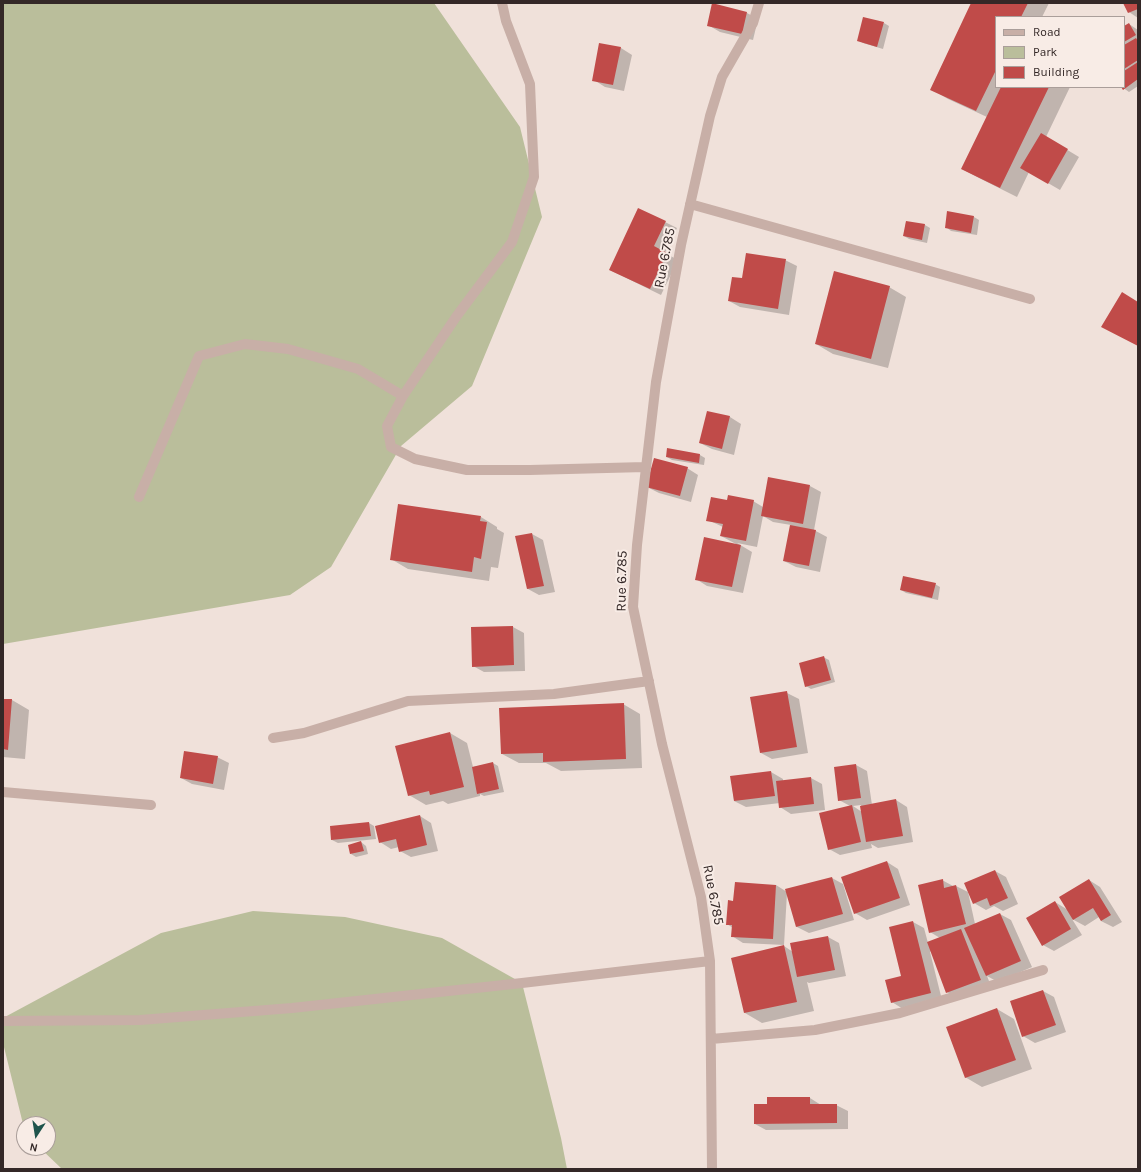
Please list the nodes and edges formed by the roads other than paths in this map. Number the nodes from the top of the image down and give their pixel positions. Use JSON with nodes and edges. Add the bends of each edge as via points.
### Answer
{"nodes":[{"id":1,"x":502,"y":3,"type":"edge"},
{"id":2,"x":759,"y":3,"type":"edge"},
{"id":3,"x":690,"y":204,"type":"junction"},
{"id":4,"x":1030,"y":299,"type":"dead end"},
{"id":5,"x":403,"y":396,"type":"junction"},
{"id":6,"x":645,"y":467,"type":"junction"},
{"id":7,"x":139,"y":497,"type":"dead end"},
{"id":8,"x":649,"y":681,"type":"junction"},
{"id":9,"x":273,"y":738,"type":"dead end"},
{"id":10,"x":3,"y":792,"type":"edge"},
{"id":11,"x":151,"y":805,"type":"dead end"},
{"id":12,"x":710,"y":960,"type":"junction"},
{"id":13,"x":1043,"y":970,"type":"dead end"},
{"id":14,"x":3,"y":1021,"type":"edge"},
{"id":15,"x":711,"y":1039,"type":"junction"},
{"id":16,"x":712,"y":1169,"type":"edge"}],
"edges":[{"from":1,"to":5,"type":"street","via":[[506,21],[530,84],[534,177],[512,242],[456,316]]},
{"from":2,"to":3,"type":"street","name":"Rue 6.785","via":[[753,24],[722,78],[710,116]]},
{"from":3,"to":4,"type":"street"},
{"from":3,"to":6,"type":"street","name":"Rue 6.785","via":[[656,382]]},
{"from":5,"to":6,"type":"street","via":[[387,426],[391,448],[415,460],[468,470]]},
{"from":5,"to":7,"type":"street","via":[[358,369],[288,349],[245,344],[199,356]]},
{"from":6,"to":8,"type":"street","name":"Rue 6.785","via":[[633,607]]},
{"from":8,"to":9,"type":"street","via":[[554,694],[408,701],[304,734]]},
{"from":8,"to":12,"type":"street","name":"Rue 6.785","via":[[662,744],[701,897]]},
{"from":10,"to":11,"type":"street"},
{"from":12,"to":14,"type":"street","via":[[292,1008],[140,1020]]},
{"from":12,"to":15,"type":"street","name":"Rue 6.785"},
{"from":13,"to":15,"type":"street","via":[[900,1013],[815,1030]]},
{"from":15,"to":16,"type":"street","name":"Rue 6.785"}]}
